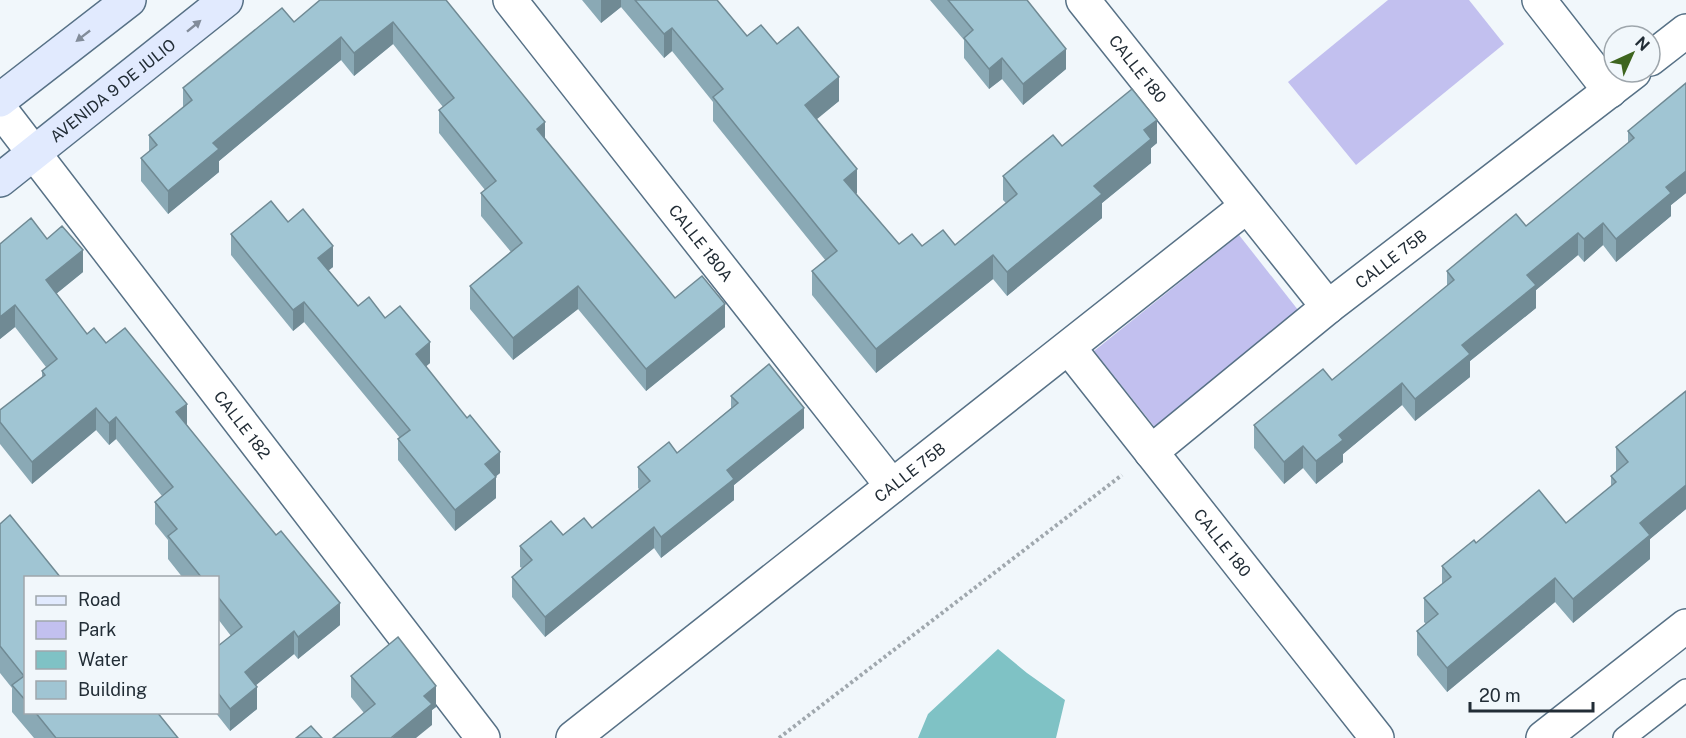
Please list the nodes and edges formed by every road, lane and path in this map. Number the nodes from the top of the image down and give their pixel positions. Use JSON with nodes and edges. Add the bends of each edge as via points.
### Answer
{"nodes":[{"id":1,"x":129,"y":0,"type":"edge"},
{"id":2,"x":226,"y":0,"type":"edge"},
{"id":3,"x":510,"y":0,"type":"edge"},
{"id":4,"x":1083,"y":0,"type":"edge"},
{"id":5,"x":1539,"y":0,"type":"edge"},
{"id":6,"x":1686,"y":31,"type":"edge"},
{"id":7,"x":1662,"y":50,"type":"edge"},
{"id":8,"x":1602,"y":61,"type":"edge"},
{"id":9,"x":1618,"y":84,"type":"edge"},
{"id":10,"x":0,"y":100,"type":"edge"},
{"id":11,"x":0,"y":110,"type":"edge"},
{"id":12,"x":34,"y":154,"type":"junction"},
{"id":13,"x":0,"y":180,"type":"edge"},
{"id":14,"x":1247,"y":206,"type":"junction"},
{"id":15,"x":1328,"y":307,"type":"junction"},
{"id":16,"x":1069,"y":348,"type":"junction"},
{"id":17,"x":1151,"y":452,"type":"junction"},
{"id":18,"x":892,"y":486,"type":"junction"},
{"id":19,"x":1686,"y":626,"type":"edge"},
{"id":20,"x":1686,"y":690,"type":"edge"},
{"id":21,"x":483,"y":738,"type":"edge"},
{"id":22,"x":573,"y":738,"type":"edge"},
{"id":23,"x":779,"y":738,"type":"edge"},
{"id":24,"x":1377,"y":738,"type":"edge"},
{"id":25,"x":1543,"y":738,"type":"edge"},
{"id":26,"x":1624,"y":738,"type":"edge"}],
"edges":[{"from":1,"to":10,"type":"main road","one_way":true},
{"from":12,"to":2,"type":"main road","name":"AVENIDA 9 DE JULIO","one_way":true},
{"from":3,"to":18,"type":"street","name":"CALLE 180A"},
{"from":4,"to":14,"type":"street","name":"CALLE 180"},
{"from":5,"to":8,"type":"street"},
{"from":6,"to":7,"type":"street"},
{"from":9,"to":15,"type":"street","name":"CALLE 75B"},
{"from":11,"to":12,"type":"street","name":"CALLE 182"},
{"from":12,"to":13,"type":"main road","name":"AVENIDA 9 DE JULIO"},
{"from":12,"to":21,"type":"street","name":"CALLE 182"},
{"from":14,"to":15,"type":"street","name":"CALLE 180"},
{"from":14,"to":16,"type":"street","name":"CALLE 75B"},
{"from":15,"to":17,"type":"street","name":"CALLE 75B"},
{"from":16,"to":17,"type":"street","name":"CALLE 180"},
{"from":16,"to":18,"type":"street","name":"CALLE 75B"},
{"from":17,"to":23,"type":"path"},
{"from":17,"to":24,"type":"street","name":"CALLE 180"},
{"from":18,"to":22,"type":"street","name":"CALLE 75B"},
{"from":19,"to":25,"type":"street"},
{"from":20,"to":26,"type":"lane"}]}
